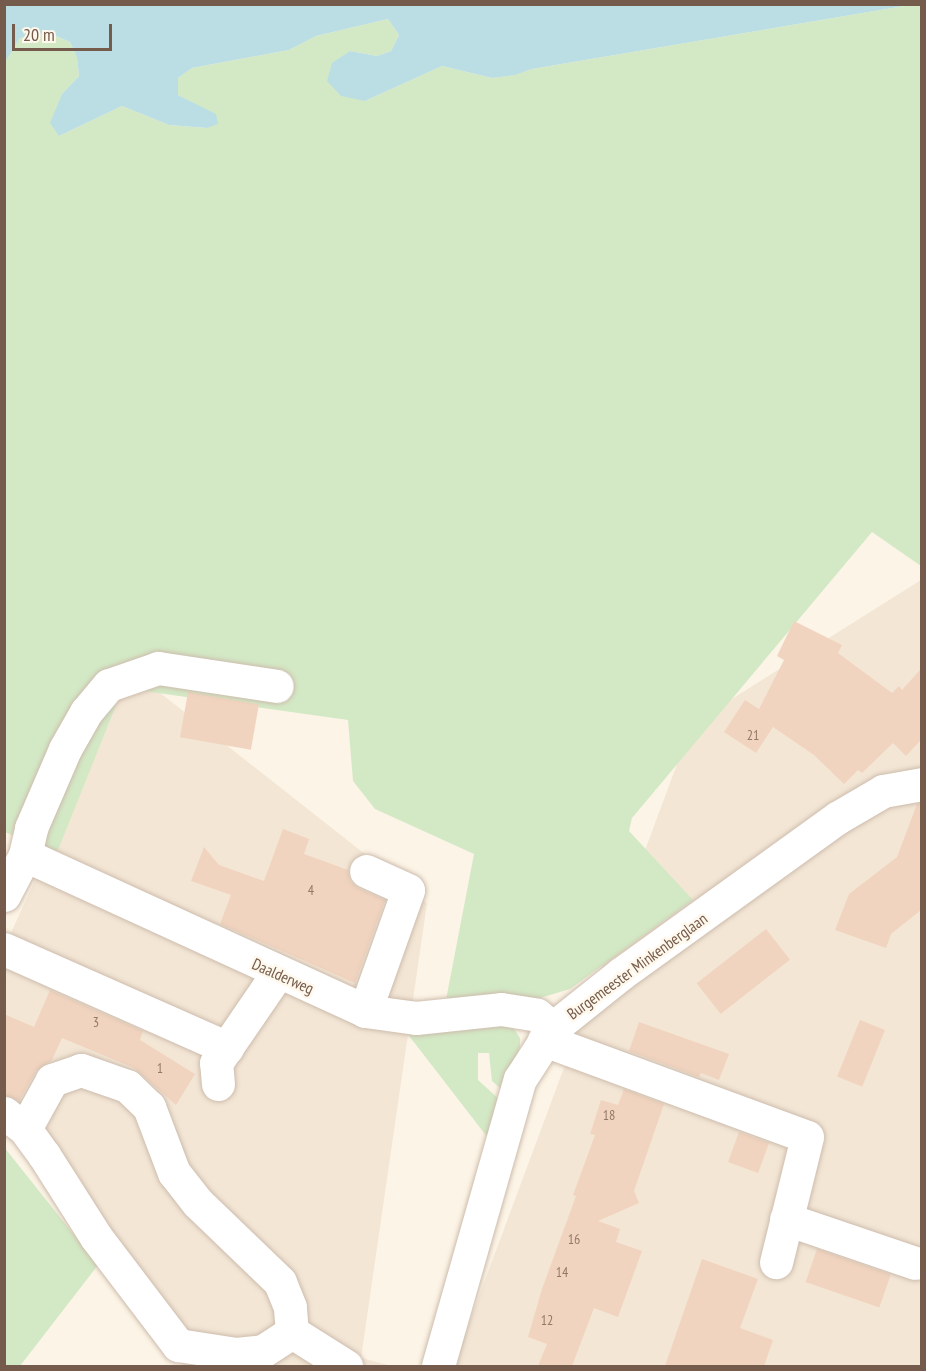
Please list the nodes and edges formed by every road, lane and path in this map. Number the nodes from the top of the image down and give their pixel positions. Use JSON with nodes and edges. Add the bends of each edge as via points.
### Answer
{"nodes":[{"id":1,"x":277,"y":686,"type":"dead end"},
{"id":2,"x":921,"y":784,"type":"edge"},
{"id":3,"x":25,"y":855,"type":"junction"},
{"id":4,"x":366,"y":870,"type":"dead end"},
{"id":5,"x":4,"y":895,"type":"edge"},
{"id":6,"x":4,"y":948,"type":"edge"},
{"id":7,"x":277,"y":974,"type":"junction"},
{"id":8,"x":364,"y":1011,"type":"junction"},
{"id":9,"x":548,"y":1034,"type":"junction"},
{"id":10,"x":227,"y":1048,"type":"junction"},
{"id":11,"x":219,"y":1084,"type":"dead end"},
{"id":12,"x":15,"y":1121,"type":"edge"},
{"id":13,"x":786,"y":1219,"type":"junction"},
{"id":14,"x":776,"y":1262,"type":"dead end"},
{"id":15,"x":915,"y":1263,"type":"dead end"},
{"id":16,"x":292,"y":1332,"type":"junction"},
{"id":17,"x":346,"y":1366,"type":"edge"},
{"id":18,"x":438,"y":1366,"type":"edge"}],
"edges":[{"from":1,"to":3,"type":"street","via":[[158,668],[109,685],[86,712],[64,749],[31,828]]},
{"from":2,"to":9,"type":"street","name":"Burgemeester Minkenberglaan","via":[[883,791],[837,818],[622,973]]},
{"from":3,"to":5,"type":"street"},
{"from":3,"to":7,"type":"street","name":"Daalderweg"},
{"from":4,"to":8,"type":"street","via":[[408,890]]},
{"from":6,"to":10,"type":"street"},
{"from":7,"to":8,"type":"street","name":"Daalderweg"},
{"from":7,"to":10,"type":"street"},
{"from":8,"to":9,"type":"street","name":"Daalderweg","via":[[416,1018],[501,1009],[537,1015]]},
{"from":9,"to":13,"type":"street","name":"Daalderweg","via":[[807,1137]]},
{"from":9,"to":18,"type":"street","name":"Burgemeester Minkenberglaan","via":[[520,1079]]},
{"from":10,"to":11,"type":"street","via":[[216,1063]]},
{"from":12,"to":16,"type":"street","via":[[178,1345],[236,1354],[263,1351]]},
{"from":12,"to":16,"type":"street","via":[[52,1080],[81,1070],[126,1086],[149,1107],[174,1173],[197,1202],[280,1282],[290,1307]]},
{"from":13,"to":14,"type":"street"},
{"from":13,"to":15,"type":"street"},
{"from":16,"to":17,"type":"street"}]}
